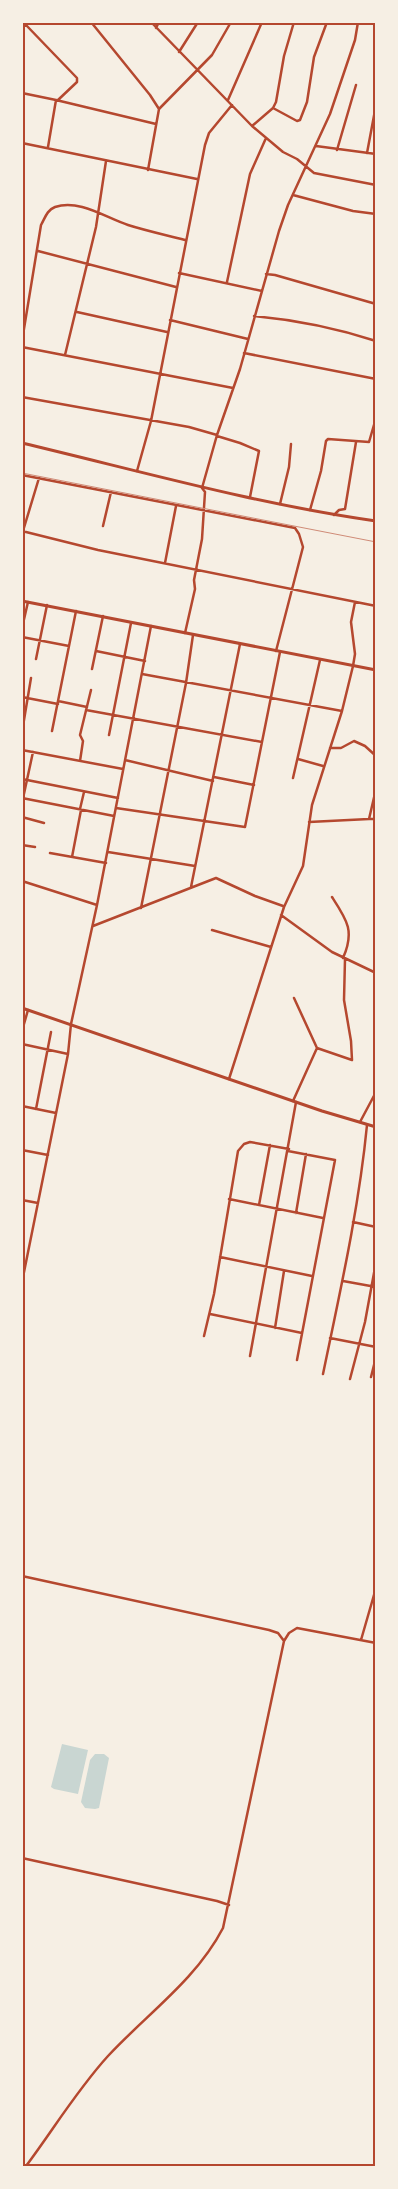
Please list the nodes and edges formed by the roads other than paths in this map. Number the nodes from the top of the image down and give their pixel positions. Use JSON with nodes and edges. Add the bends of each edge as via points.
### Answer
{"nodes":[{"id":1,"x":91,"y":22,"type":"edge"},
{"id":2,"x":151,"y":22,"type":"edge"},
{"id":3,"x":159,"y":22,"type":"edge"},
{"id":4,"x":198,"y":22,"type":"edge"},
{"id":5,"x":231,"y":22,"type":"edge"},
{"id":6,"x":262,"y":22,"type":"edge"},
{"id":7,"x":294,"y":22,"type":"edge"},
{"id":8,"x":327,"y":22,"type":"edge"},
{"id":9,"x":358,"y":22,"type":"edge"},
{"id":10,"x":27,"y":24,"type":"edge"},
{"id":11,"x":22,"y":28,"type":"edge"},
{"id":12,"x":156,"y":28,"type":"junction"},
{"id":13,"x":179,"y":52,"type":"junction"},
{"id":14,"x":199,"y":70,"type":"junction"},
{"id":15,"x":356,"y":85,"type":"dead end"},
{"id":16,"x":22,"y":93,"type":"edge"},
{"id":17,"x":57,"y":100,"type":"junction"},
{"id":18,"x":228,"y":100,"type":"junction"},
{"id":19,"x":232,"y":105,"type":"junction"},
{"id":20,"x":376,"y":105,"type":"edge"},
{"id":21,"x":159,"y":108,"type":"junction"},
{"id":22,"x":273,"y":108,"type":"junction"},
{"id":23,"x":156,"y":124,"type":"junction"},
{"id":24,"x":252,"y":126,"type":"junction"},
{"id":25,"x":266,"y":138,"type":"junction"},
{"id":26,"x":22,"y":142,"type":"edge"},
{"id":27,"x":316,"y":146,"type":"junction"},
{"id":28,"x":48,"y":148,"type":"junction"},
{"id":29,"x":337,"y":150,"type":"junction"},
{"id":30,"x":367,"y":153,"type":"junction"},
{"id":31,"x":376,"y":154,"type":"edge"},
{"id":32,"x":106,"y":161,"type":"junction"},
{"id":33,"x":306,"y":167,"type":"junction"},
{"id":34,"x":148,"y":170,"type":"junction"},
{"id":35,"x":197,"y":179,"type":"junction"},
{"id":36,"x":376,"y":185,"type":"edge"},
{"id":37,"x":293,"y":195,"type":"junction"},
{"id":38,"x":99,"y":212,"type":"junction"},
{"id":39,"x":376,"y":214,"type":"edge"},
{"id":40,"x":185,"y":240,"type":"junction"},
{"id":41,"x":38,"y":251,"type":"junction"},
{"id":42,"x":88,"y":264,"type":"junction"},
{"id":43,"x":179,"y":273,"type":"junction"},
{"id":44,"x":266,"y":274,"type":"junction"},
{"id":45,"x":228,"y":282,"type":"junction"},
{"id":46,"x":176,"y":287,"type":"junction"},
{"id":47,"x":262,"y":291,"type":"junction"},
{"id":48,"x":376,"y":304,"type":"edge"},
{"id":49,"x":77,"y":312,"type":"junction"},
{"id":50,"x":254,"y":316,"type":"junction"},
{"id":51,"x":170,"y":320,"type":"junction"},
{"id":52,"x":167,"y":332,"type":"junction"},
{"id":53,"x":248,"y":339,"type":"junction"},
{"id":54,"x":22,"y":341,"type":"edge"},
{"id":55,"x":376,"y":341,"type":"edge"},
{"id":56,"x":22,"y":347,"type":"edge"},
{"id":57,"x":244,"y":353,"type":"junction"},
{"id":58,"x":65,"y":355,"type":"junction"},
{"id":59,"x":161,"y":372,"type":"junction"},
{"id":60,"x":376,"y":379,"type":"edge"},
{"id":61,"x":233,"y":388,"type":"junction"},
{"id":62,"x":22,"y":397,"type":"edge"},
{"id":63,"x":376,"y":418,"type":"edge"},
{"id":64,"x":151,"y":421,"type":"junction"},
{"id":65,"x":217,"y":435,"type":"junction"},
{"id":66,"x":356,"y":442,"type":"junction"},
{"id":67,"x":22,"y":444,"type":"edge"},
{"id":68,"x":291,"y":444,"type":"dead end"},
{"id":69,"x":137,"y":471,"type":"junction"},
{"id":70,"x":22,"y":475,"type":"edge"},
{"id":71,"x":39,"y":478,"type":"junction"},
{"id":72,"x":202,"y":488,"type":"junction"},
{"id":73,"x":110,"y":492,"type":"junction"},
{"id":74,"x":250,"y":497,"type":"junction"},
{"id":75,"x":280,"y":504,"type":"junction"},
{"id":76,"x":176,"y":506,"type":"junction"},
{"id":77,"x":310,"y":510,"type":"junction"},
{"id":78,"x":203,"y":511,"type":"junction"},
{"id":79,"x":334,"y":515,"type":"junction"},
{"id":80,"x":376,"y":521,"type":"edge"},
{"id":81,"x":103,"y":526,"type":"dead end"},
{"id":82,"x":23,"y":531,"type":"edge"},
{"id":83,"x":165,"y":563,"type":"junction"},
{"id":84,"x":196,"y":570,"type":"junction"},
{"id":85,"x":292,"y":588,"type":"junction"},
{"id":86,"x":22,"y":601,"type":"edge"},
{"id":87,"x":28,"y":602,"type":"junction"},
{"id":88,"x":355,"y":602,"type":"junction"},
{"id":89,"x":47,"y":605,"type":"junction"},
{"id":90,"x":376,"y":606,"type":"edge"},
{"id":91,"x":76,"y":611,"type":"junction"},
{"id":92,"x":103,"y":616,"type":"junction"},
{"id":93,"x":132,"y":621,"type":"junction"},
{"id":94,"x":151,"y":625,"type":"junction"},
{"id":95,"x":22,"y":628,"type":"edge"},
{"id":96,"x":185,"y":632,"type":"junction"},
{"id":97,"x":193,"y":634,"type":"junction"},
{"id":98,"x":22,"y":637,"type":"edge"},
{"id":99,"x":40,"y":640,"type":"junction"},
{"id":100,"x":240,"y":644,"type":"junction"},
{"id":101,"x":69,"y":646,"type":"junction"},
{"id":102,"x":96,"y":651,"type":"junction"},
{"id":103,"x":278,"y":651,"type":"junction"},
{"id":104,"x":125,"y":657,"type":"junction"},
{"id":105,"x":36,"y":659,"type":"dead end"},
{"id":106,"x":320,"y":660,"type":"junction"},
{"id":107,"x":145,"y":661,"type":"junction"},
{"id":108,"x":353,"y":666,"type":"junction"},
{"id":109,"x":92,"y":669,"type":"dead end"},
{"id":110,"x":376,"y":670,"type":"edge"},
{"id":111,"x":142,"y":674,"type":"junction"},
{"id":112,"x":31,"y":678,"type":"dead end"},
{"id":113,"x":186,"y":683,"type":"junction"},
{"id":114,"x":90,"y":690,"type":"dead end"},
{"id":115,"x":231,"y":692,"type":"junction"},
{"id":116,"x":22,"y":697,"type":"edge"},
{"id":117,"x":28,"y":698,"type":"junction"},
{"id":118,"x":271,"y":699,"type":"junction"},
{"id":119,"x":58,"y":702,"type":"junction"},
{"id":120,"x":310,"y":706,"type":"junction"},
{"id":121,"x":87,"y":708,"type":"junction"},
{"id":122,"x":342,"y":711,"type":"junction"},
{"id":123,"x":114,"y":715,"type":"junction"},
{"id":124,"x":134,"y":719,"type":"junction"},
{"id":125,"x":23,"y":726,"type":"edge"},
{"id":126,"x":178,"y":727,"type":"junction"},
{"id":127,"x":52,"y":731,"type":"dead end"},
{"id":128,"x":109,"y":735,"type":"dead end"},
{"id":129,"x":221,"y":735,"type":"junction"},
{"id":130,"x":262,"y":742,"type":"junction"},
{"id":131,"x":330,"y":748,"type":"junction"},
{"id":132,"x":22,"y":750,"type":"edge"},
{"id":133,"x":33,"y":752,"type":"junction"},
{"id":134,"x":376,"y":756,"type":"edge"},
{"id":135,"x":298,"y":759,"type":"junction"},
{"id":136,"x":125,"y":760,"type":"junction"},
{"id":137,"x":80,"y":761,"type":"junction"},
{"id":138,"x":324,"y":766,"type":"junction"},
{"id":139,"x":123,"y":769,"type":"junction"},
{"id":140,"x":168,"y":770,"type":"junction"},
{"id":141,"x":293,"y":778,"type":"dead end"},
{"id":142,"x":22,"y":779,"type":"edge"},
{"id":143,"x":213,"y":779,"type":"junction"},
{"id":144,"x":27,"y":780,"type":"junction"},
{"id":145,"x":254,"y":785,"type":"junction"},
{"id":146,"x":376,"y":789,"type":"edge"},
{"id":147,"x":84,"y":792,"type":"junction"},
{"id":148,"x":23,"y":798,"type":"edge"},
{"id":149,"x":118,"y":798,"type":"junction"},
{"id":150,"x":22,"y":803,"type":"edge"},
{"id":151,"x":116,"y":808,"type":"junction"},
{"id":152,"x":80,"y":809,"type":"junction"},
{"id":153,"x":160,"y":814,"type":"junction"},
{"id":154,"x":114,"y":816,"type":"junction"},
{"id":155,"x":22,"y":817,"type":"edge"},
{"id":156,"x":369,"y":818,"type":"junction"},
{"id":157,"x":376,"y":819,"type":"edge"},
{"id":158,"x":204,"y":822,"type":"junction"},
{"id":159,"x":309,"y":822,"type":"junction"},
{"id":160,"x":44,"y":823,"type":"dead end"},
{"id":161,"x":22,"y":844,"type":"edge"},
{"id":162,"x":35,"y":847,"type":"dead end"},
{"id":163,"x":108,"y":852,"type":"junction"},
{"id":164,"x":50,"y":853,"type":"dead end"},
{"id":165,"x":72,"y":857,"type":"junction"},
{"id":166,"x":150,"y":859,"type":"junction"},
{"id":167,"x":106,"y":863,"type":"junction"},
{"id":168,"x":195,"y":866,"type":"junction"},
{"id":169,"x":22,"y":881,"type":"edge"},
{"id":170,"x":191,"y":887,"type":"junction"},
{"id":171,"x":332,"y":897,"type":"dead end"},
{"id":172,"x":97,"y":905,"type":"junction"},
{"id":173,"x":284,"y":906,"type":"junction"},
{"id":174,"x":141,"y":908,"type":"junction"},
{"id":175,"x":281,"y":915,"type":"junction"},
{"id":176,"x":92,"y":926,"type":"junction"},
{"id":177,"x":212,"y":930,"type":"dead end"},
{"id":178,"x":271,"y":947,"type":"junction"},
{"id":179,"x":344,"y":959,"type":"junction"},
{"id":180,"x":376,"y":973,"type":"edge"},
{"id":181,"x":294,"y":998,"type":"dead end"},
{"id":182,"x":22,"y":1008,"type":"edge"},
{"id":183,"x":28,"y":1010,"type":"junction"},
{"id":184,"x":72,"y":1024,"type":"junction"},
{"id":185,"x":22,"y":1032,"type":"edge"},
{"id":186,"x":51,"y":1032,"type":"dead end"},
{"id":187,"x":22,"y":1044,"type":"edge"},
{"id":188,"x":317,"y":1048,"type":"junction"},
{"id":189,"x":48,"y":1050,"type":"junction"},
{"id":190,"x":68,"y":1054,"type":"junction"},
{"id":191,"x":230,"y":1079,"type":"junction"},
{"id":192,"x":376,"y":1092,"type":"edge"},
{"id":193,"x":294,"y":1102,"type":"junction"},
{"id":194,"x":22,"y":1106,"type":"edge"},
{"id":195,"x":36,"y":1109,"type":"junction"},
{"id":196,"x":56,"y":1113,"type":"junction"},
{"id":197,"x":360,"y":1123,"type":"junction"},
{"id":198,"x":367,"y":1125,"type":"junction"},
{"id":199,"x":376,"y":1127,"type":"edge"},
{"id":200,"x":270,"y":1145,"type":"junction"},
{"id":201,"x":22,"y":1150,"type":"edge"},
{"id":202,"x":289,"y":1150,"type":"junction"},
{"id":203,"x":306,"y":1154,"type":"junction"},
{"id":204,"x":48,"y":1155,"type":"junction"},
{"id":205,"x":229,"y":1199,"type":"junction"},
{"id":206,"x":22,"y":1200,"type":"edge"},
{"id":207,"x":38,"y":1203,"type":"junction"},
{"id":208,"x":259,"y":1205,"type":"junction"},
{"id":209,"x":277,"y":1209,"type":"junction"},
{"id":210,"x":296,"y":1212,"type":"junction"},
{"id":211,"x":324,"y":1218,"type":"junction"},
{"id":212,"x":353,"y":1222,"type":"junction"},
{"id":213,"x":376,"y":1227,"type":"edge"},
{"id":214,"x":22,"y":1248,"type":"edge"},
{"id":215,"x":29,"y":1249,"type":"junction"},
{"id":216,"x":220,"y":1257,"type":"junction"},
{"id":217,"x":376,"y":1262,"type":"edge"},
{"id":218,"x":266,"y":1266,"type":"junction"},
{"id":219,"x":284,"y":1270,"type":"junction"},
{"id":220,"x":312,"y":1276,"type":"junction"},
{"id":221,"x":23,"y":1280,"type":"edge"},
{"id":222,"x":342,"y":1280,"type":"junction"},
{"id":223,"x":371,"y":1286,"type":"junction"},
{"id":224,"x":376,"y":1287,"type":"edge"},
{"id":225,"x":210,"y":1314,"type":"junction"},
{"id":226,"x":256,"y":1324,"type":"junction"},
{"id":227,"x":275,"y":1328,"type":"junction"},
{"id":228,"x":302,"y":1333,"type":"junction"},
{"id":229,"x":204,"y":1336,"type":"dead end"},
{"id":230,"x":330,"y":1338,"type":"junction"},
{"id":231,"x":359,"y":1344,"type":"junction"},
{"id":232,"x":376,"y":1347,"type":"edge"},
{"id":233,"x":250,"y":1356,"type":"dead end"},
{"id":234,"x":376,"y":1357,"type":"edge"},
{"id":235,"x":297,"y":1360,"type":"dead end"},
{"id":236,"x":323,"y":1374,"type":"dead end"},
{"id":237,"x":371,"y":1377,"type":"dead end"},
{"id":238,"x":350,"y":1380,"type":"dead end"},
{"id":239,"x":22,"y":1576,"type":"edge"},
{"id":240,"x":376,"y":1588,"type":"edge"},
{"id":241,"x":361,"y":1640,"type":"junction"},
{"id":242,"x":284,"y":1642,"type":"junction"},
{"id":243,"x":376,"y":1644,"type":"edge"},
{"id":244,"x":22,"y":1858,"type":"edge"},
{"id":245,"x":229,"y":1905,"type":"junction"},
{"id":246,"x":26,"y":2166,"type":"edge"}],
"edges":[{"from":1,"to":21,"type":"street"},
{"from":2,"to":12,"type":"street"},
{"from":3,"to":12,"type":"street"},
{"from":4,"to":13,"type":"street"},
{"from":5,"to":14,"type":"street"},
{"from":6,"to":18,"type":"street"},
{"from":7,"to":22,"type":"street"},
{"from":8,"to":22,"type":"street","via":[[314,57],[308,102],[300,120]]},
{"from":9,"to":27,"type":"street","via":[[344,74]]},
{"from":10,"to":11,"type":"street"},
{"from":10,"to":17,"type":"street","via":[[77,78],[77,82]]},
{"from":12,"to":13,"type":"street"},
{"from":13,"to":14,"type":"street"},
{"from":14,"to":18,"type":"street"},
{"from":14,"to":21,"type":"street"},
{"from":15,"to":29,"type":"street"},
{"from":16,"to":17,"type":"street"},
{"from":17,"to":23,"type":"street"},
{"from":17,"to":28,"type":"street"},
{"from":18,"to":19,"type":"street"},
{"from":19,"to":24,"type":"street"},
{"from":19,"to":35,"type":"street","via":[[209,133]]},
{"from":20,"to":30,"type":"street"},
{"from":21,"to":23,"type":"street"},
{"from":22,"to":24,"type":"street"},
{"from":23,"to":34,"type":"street"},
{"from":24,"to":25,"type":"street"},
{"from":25,"to":33,"type":"street"},
{"from":25,"to":45,"type":"street","via":[[250,174]]},
{"from":26,"to":28,"type":"street"},
{"from":27,"to":29,"type":"street"},
{"from":27,"to":33,"type":"street"},
{"from":28,"to":32,"type":"street"},
{"from":29,"to":30,"type":"street"},
{"from":30,"to":31,"type":"street"},
{"from":32,"to":34,"type":"street"},
{"from":32,"to":38,"type":"street"},
{"from":33,"to":36,"type":"street","via":[[322,175]]},
{"from":33,"to":37,"type":"street"},
{"from":34,"to":35,"type":"street"},
{"from":35,"to":40,"type":"street"},
{"from":37,"to":39,"type":"street"},
{"from":37,"to":44,"type":"street"},
{"from":38,"to":40,"type":"street","via":[[115,221]]},
{"from":38,"to":41,"type":"street","via":[[67,206],[52,209],[41,225]]},
{"from":38,"to":42,"type":"street"},
{"from":40,"to":43,"type":"street"},
{"from":41,"to":42,"type":"street"},
{"from":41,"to":54,"type":"street"},
{"from":42,"to":46,"type":"street"},
{"from":42,"to":49,"type":"street"},
{"from":43,"to":45,"type":"street"},
{"from":43,"to":46,"type":"street"},
{"from":44,"to":47,"type":"street"},
{"from":44,"to":48,"type":"street"},
{"from":45,"to":47,"type":"street"},
{"from":46,"to":51,"type":"street"},
{"from":47,"to":50,"type":"street"},
{"from":49,"to":52,"type":"street"},
{"from":49,"to":58,"type":"street"},
{"from":50,"to":53,"type":"street"},
{"from":50,"to":55,"type":"street","via":[[291,320]]},
{"from":51,"to":52,"type":"street"},
{"from":51,"to":53,"type":"street"},
{"from":52,"to":59,"type":"street"},
{"from":53,"to":57,"type":"street"},
{"from":56,"to":58,"type":"street"},
{"from":57,"to":60,"type":"street"},
{"from":57,"to":61,"type":"street"},
{"from":58,"to":59,"type":"street"},
{"from":59,"to":61,"type":"street"},
{"from":59,"to":64,"type":"street"},
{"from":61,"to":65,"type":"street"},
{"from":62,"to":64,"type":"street"},
{"from":63,"to":66,"type":"street","via":[[370,441]]},
{"from":64,"to":65,"type":"street"},
{"from":64,"to":69,"type":"street"},
{"from":65,"to":72,"type":"street"},
{"from":65,"to":74,"type":"street","via":[[259,451]]},
{"from":66,"to":77,"type":"street","via":[[328,438]]},
{"from":66,"to":79,"type":"street","via":[[345,509]]},
{"from":67,"to":69,"type":"street"},
{"from":68,"to":75,"type":"street"},
{"from":69,"to":72,"type":"street"},
{"from":70,"to":71,"type":"street"},
{"from":71,"to":73,"type":"street"},
{"from":71,"to":82,"type":"street"},
{"from":72,"to":74,"type":"street"},
{"from":72,"to":78,"type":"street","via":[[205,492]]},
{"from":73,"to":76,"type":"street"},
{"from":73,"to":81,"type":"street"},
{"from":74,"to":75,"type":"street"},
{"from":75,"to":77,"type":"street"},
{"from":76,"to":78,"type":"street"},
{"from":76,"to":83,"type":"street"},
{"from":77,"to":79,"type":"street"},
{"from":78,"to":84,"type":"street"},
{"from":78,"to":85,"type":"street","via":[[295,528],[303,547]]},
{"from":79,"to":80,"type":"street"},
{"from":82,"to":83,"type":"street"},
{"from":83,"to":84,"type":"street"},
{"from":84,"to":85,"type":"street"},
{"from":84,"to":96,"type":"street"},
{"from":85,"to":88,"type":"street"},
{"from":85,"to":103,"type":"street"},
{"from":86,"to":87,"type":"street"},
{"from":87,"to":89,"type":"street"},
{"from":87,"to":95,"type":"street"},
{"from":88,"to":90,"type":"street"},
{"from":88,"to":108,"type":"street","via":[[351,622],[355,654]]},
{"from":89,"to":91,"type":"street"},
{"from":89,"to":99,"type":"street"},
{"from":91,"to":92,"type":"street"},
{"from":91,"to":101,"type":"street"},
{"from":92,"to":93,"type":"street"},
{"from":92,"to":102,"type":"street"},
{"from":93,"to":94,"type":"street"},
{"from":93,"to":104,"type":"street"},
{"from":94,"to":96,"type":"street"},
{"from":94,"to":107,"type":"street"},
{"from":96,"to":97,"type":"street"},
{"from":97,"to":100,"type":"street"},
{"from":97,"to":113,"type":"street"},
{"from":98,"to":99,"type":"street"},
{"from":99,"to":101,"type":"street"},
{"from":99,"to":105,"type":"street"},
{"from":100,"to":103,"type":"street"},
{"from":100,"to":115,"type":"street"},
{"from":101,"to":119,"type":"street"},
{"from":102,"to":104,"type":"street"},
{"from":102,"to":109,"type":"street"},
{"from":103,"to":106,"type":"street"},
{"from":103,"to":118,"type":"street"},
{"from":104,"to":107,"type":"street"},
{"from":104,"to":123,"type":"street"},
{"from":106,"to":108,"type":"street"},
{"from":106,"to":120,"type":"street"},
{"from":107,"to":111,"type":"street"},
{"from":108,"to":110,"type":"street"},
{"from":108,"to":122,"type":"street"},
{"from":111,"to":113,"type":"street"},
{"from":111,"to":124,"type":"street"},
{"from":112,"to":117,"type":"street"},
{"from":113,"to":115,"type":"street"},
{"from":113,"to":126,"type":"street"},
{"from":114,"to":121,"type":"street"},
{"from":115,"to":118,"type":"street"},
{"from":115,"to":129,"type":"street"},
{"from":116,"to":117,"type":"street"},
{"from":117,"to":119,"type":"street"},
{"from":117,"to":125,"type":"street"},
{"from":118,"to":120,"type":"street"},
{"from":118,"to":130,"type":"street"},
{"from":119,"to":121,"type":"street"},
{"from":119,"to":127,"type":"street"},
{"from":120,"to":122,"type":"street"},
{"from":120,"to":135,"type":"street"},
{"from":121,"to":123,"type":"street"},
{"from":121,"to":137,"type":"street","via":[[80,735],[83,742]]},
{"from":122,"to":131,"type":"street"},
{"from":123,"to":124,"type":"street"},
{"from":123,"to":128,"type":"street"},
{"from":124,"to":126,"type":"street"},
{"from":124,"to":136,"type":"street"},
{"from":126,"to":129,"type":"street"},
{"from":126,"to":140,"type":"street"},
{"from":129,"to":130,"type":"street"},
{"from":129,"to":143,"type":"street"},
{"from":130,"to":145,"type":"street"},
{"from":131,"to":134,"type":"street","via":[[341,748],[354,741]]},
{"from":131,"to":138,"type":"street"},
{"from":132,"to":133,"type":"street"},
{"from":133,"to":137,"type":"street"},
{"from":133,"to":144,"type":"street"},
{"from":135,"to":138,"type":"street"},
{"from":135,"to":141,"type":"street"},
{"from":136,"to":139,"type":"street"},
{"from":136,"to":140,"type":"street"},
{"from":137,"to":139,"type":"street"},
{"from":138,"to":159,"type":"street"},
{"from":139,"to":149,"type":"street"},
{"from":140,"to":143,"type":"street"},
{"from":140,"to":153,"type":"street"},
{"from":142,"to":144,"type":"street"},
{"from":143,"to":145,"type":"street"},
{"from":143,"to":158,"type":"street"},
{"from":144,"to":147,"type":"street"},
{"from":144,"to":148,"type":"street"},
{"from":145,"to":158,"type":"street","via":[[245,827]]},
{"from":146,"to":156,"type":"street"},
{"from":147,"to":149,"type":"street"},
{"from":147,"to":152,"type":"street"},
{"from":148,"to":150,"type":"street"},
{"from":148,"to":152,"type":"street"},
{"from":149,"to":151,"type":"street"},
{"from":151,"to":153,"type":"street"},
{"from":151,"to":154,"type":"street"},
{"from":152,"to":154,"type":"street"},
{"from":152,"to":165,"type":"street"},
{"from":153,"to":158,"type":"street"},
{"from":153,"to":166,"type":"street"},
{"from":154,"to":163,"type":"street"},
{"from":155,"to":160,"type":"street"},
{"from":156,"to":157,"type":"street"},
{"from":156,"to":159,"type":"street"},
{"from":158,"to":168,"type":"street"},
{"from":159,"to":173,"type":"street","via":[[303,866]]},
{"from":161,"to":162,"type":"street"},
{"from":163,"to":166,"type":"street"},
{"from":163,"to":167,"type":"street"},
{"from":164,"to":165,"type":"street"},
{"from":165,"to":167,"type":"street"},
{"from":166,"to":168,"type":"street"},
{"from":166,"to":174,"type":"street"},
{"from":167,"to":172,"type":"street"},
{"from":168,"to":170,"type":"street"},
{"from":169,"to":172,"type":"street"},
{"from":170,"to":173,"type":"street","via":[[216,878]]},
{"from":170,"to":174,"type":"street"},
{"from":171,"to":179,"type":"street","via":[[349,928]]},
{"from":172,"to":176,"type":"street"},
{"from":173,"to":175,"type":"street"},
{"from":174,"to":176,"type":"street"},
{"from":175,"to":178,"type":"street"},
{"from":175,"to":179,"type":"street"},
{"from":176,"to":184,"type":"street"},
{"from":177,"to":178,"type":"street"},
{"from":178,"to":191,"type":"street"},
{"from":179,"to":180,"type":"street"},
{"from":179,"to":188,"type":"street","via":[[344,1000],[352,1060]]},
{"from":181,"to":188,"type":"street"},
{"from":182,"to":183,"type":"street"},
{"from":183,"to":184,"type":"street"},
{"from":183,"to":185,"type":"street"},
{"from":184,"to":190,"type":"street"},
{"from":184,"to":191,"type":"street"},
{"from":186,"to":189,"type":"street"},
{"from":187,"to":189,"type":"street"},
{"from":188,"to":193,"type":"street"},
{"from":189,"to":190,"type":"street"},
{"from":189,"to":195,"type":"street"},
{"from":190,"to":196,"type":"street"},
{"from":191,"to":193,"type":"street"},
{"from":192,"to":197,"type":"street"},
{"from":193,"to":197,"type":"street"},
{"from":193,"to":202,"type":"street"},
{"from":194,"to":195,"type":"street"},
{"from":195,"to":196,"type":"street"},
{"from":196,"to":204,"type":"street"},
{"from":197,"to":198,"type":"street"},
{"from":198,"to":199,"type":"street"},
{"from":198,"to":212,"type":"street"},
{"from":200,"to":202,"type":"street"},
{"from":200,"to":205,"type":"street","via":[[250,1142],[241,1147]]},
{"from":200,"to":208,"type":"street"},
{"from":201,"to":204,"type":"street"},
{"from":202,"to":203,"type":"street"},
{"from":202,"to":209,"type":"street"},
{"from":203,"to":210,"type":"street"},
{"from":203,"to":211,"type":"street","via":[[334,1160]]},
{"from":204,"to":207,"type":"street"},
{"from":205,"to":208,"type":"street"},
{"from":205,"to":216,"type":"street"},
{"from":206,"to":207,"type":"street"},
{"from":207,"to":215,"type":"street"},
{"from":208,"to":209,"type":"street"},
{"from":209,"to":210,"type":"street"},
{"from":209,"to":218,"type":"street"},
{"from":210,"to":211,"type":"street"},
{"from":211,"to":220,"type":"street"},
{"from":212,"to":213,"type":"street"},
{"from":212,"to":222,"type":"street"},
{"from":214,"to":215,"type":"street"},
{"from":215,"to":221,"type":"street"},
{"from":216,"to":218,"type":"street"},
{"from":216,"to":225,"type":"street"},
{"from":217,"to":223,"type":"street"},
{"from":218,"to":219,"type":"street"},
{"from":218,"to":226,"type":"street"},
{"from":219,"to":220,"type":"street"},
{"from":219,"to":227,"type":"street"},
{"from":220,"to":228,"type":"street"},
{"from":222,"to":223,"type":"street"},
{"from":222,"to":230,"type":"street"},
{"from":223,"to":224,"type":"street"},
{"from":223,"to":231,"type":"street"},
{"from":225,"to":226,"type":"street"},
{"from":225,"to":229,"type":"street"},
{"from":226,"to":227,"type":"street"},
{"from":226,"to":233,"type":"street"},
{"from":227,"to":228,"type":"street"},
{"from":228,"to":235,"type":"street"},
{"from":230,"to":231,"type":"street"},
{"from":230,"to":236,"type":"street"},
{"from":231,"to":232,"type":"street"},
{"from":231,"to":238,"type":"street"},
{"from":234,"to":237,"type":"street"},
{"from":239,"to":242,"type":"street","via":[[269,1630],[278,1633]]},
{"from":240,"to":241,"type":"street"},
{"from":241,"to":242,"type":"street","via":[[297,1628]]},
{"from":241,"to":243,"type":"street"},
{"from":242,"to":245,"type":"street"},
{"from":244,"to":245,"type":"street"},
{"from":245,"to":246,"type":"street","via":[[223,1928],[199,1966],[109,2056]]}]}
